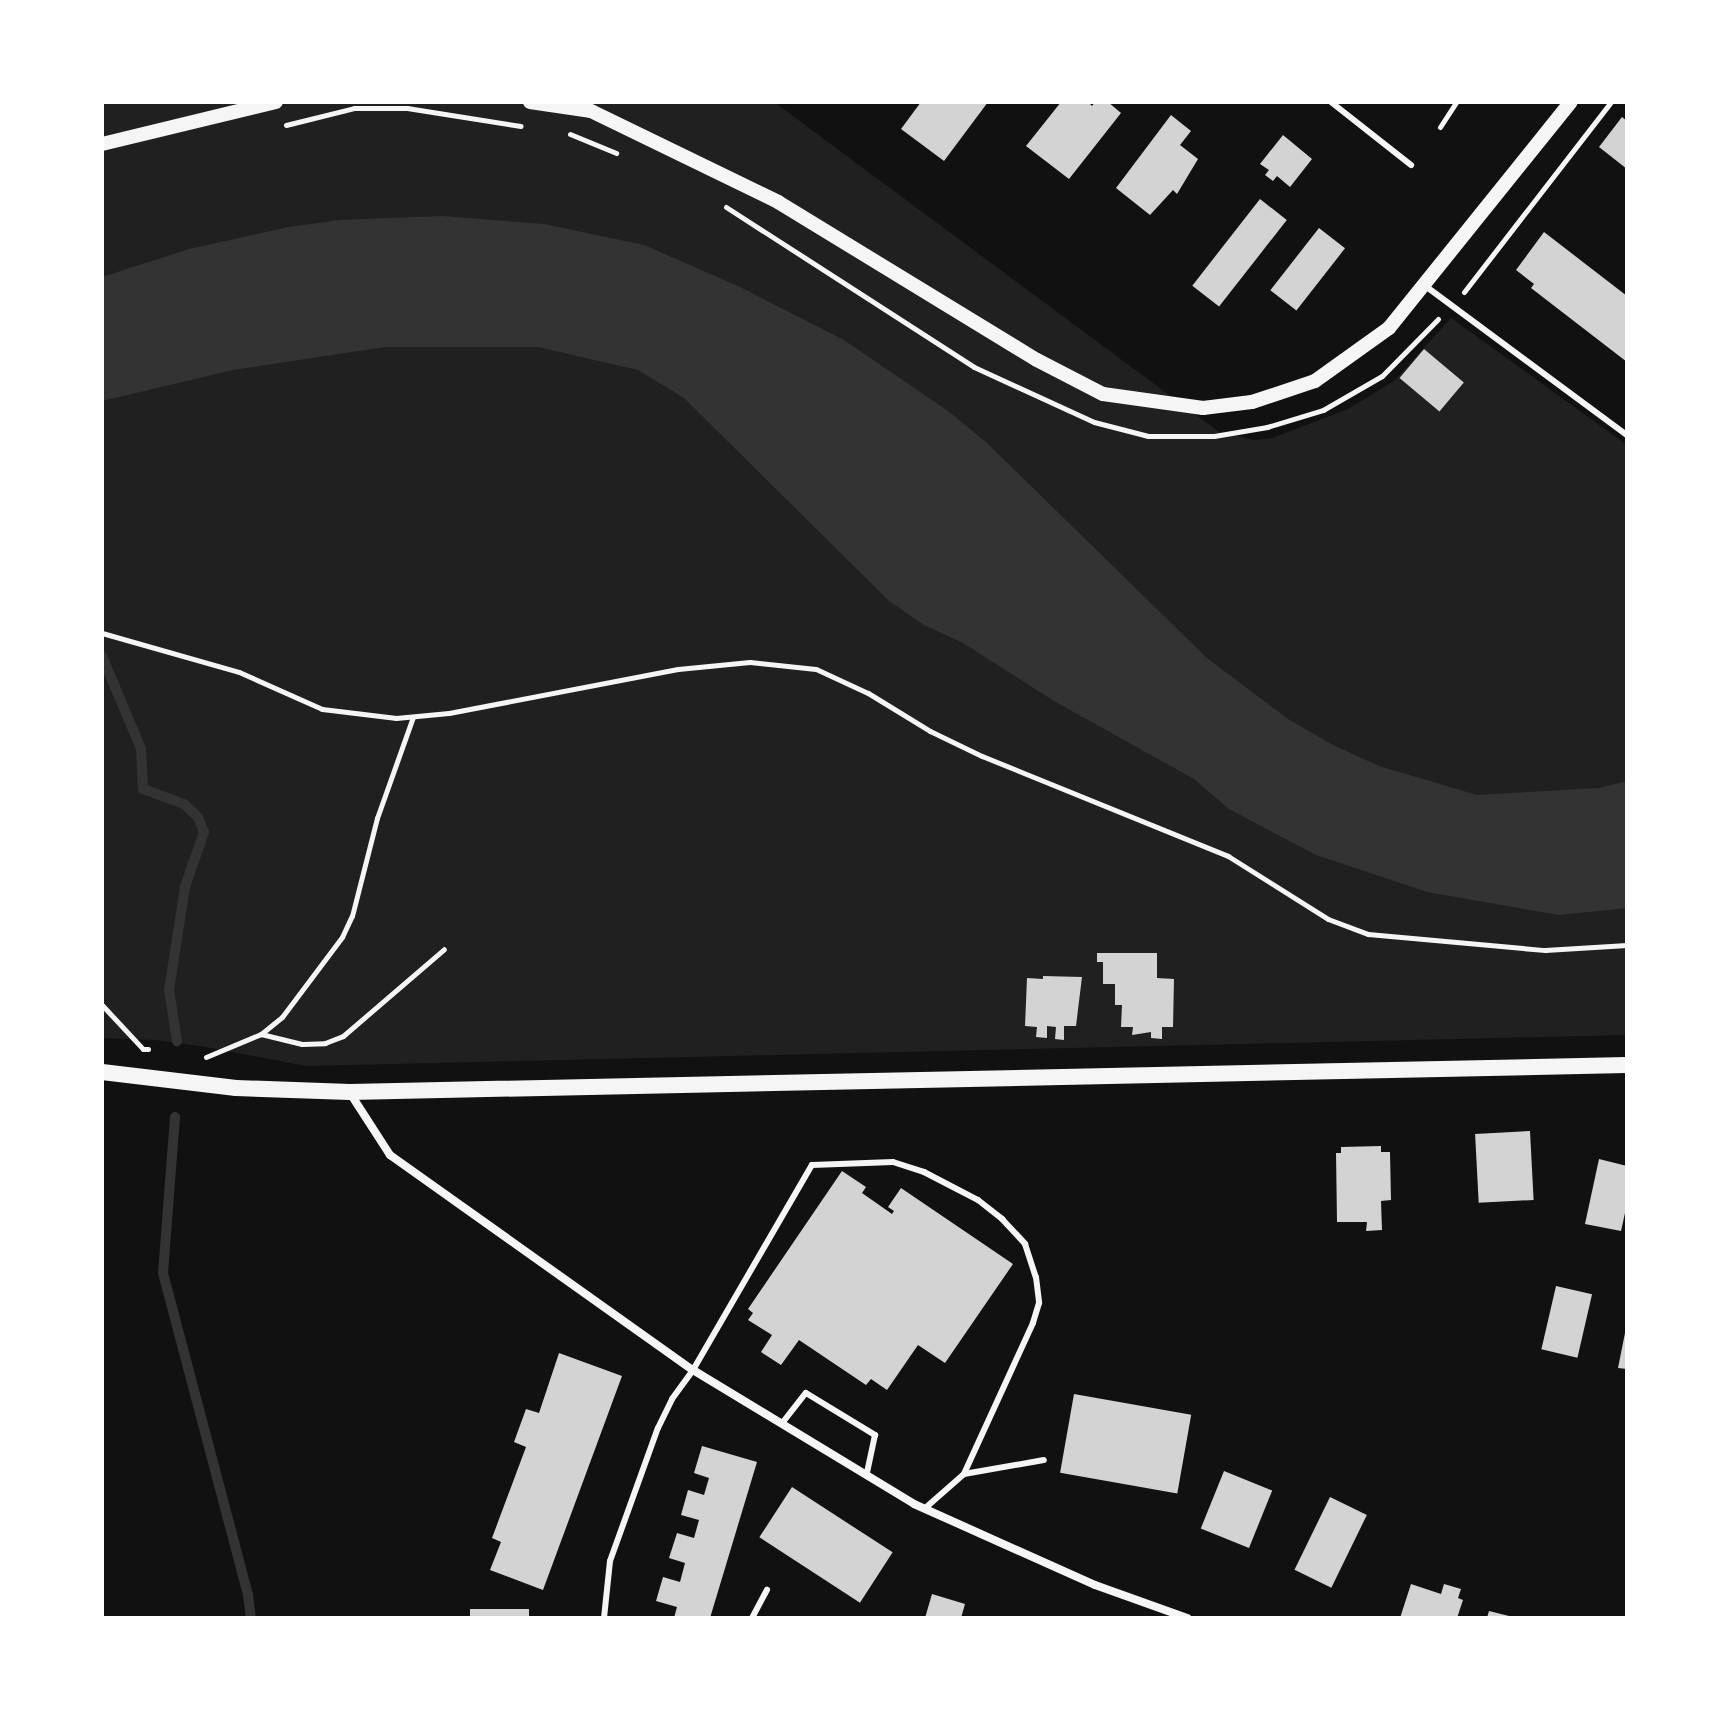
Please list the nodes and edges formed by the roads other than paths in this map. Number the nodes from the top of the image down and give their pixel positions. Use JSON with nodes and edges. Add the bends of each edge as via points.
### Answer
{"nodes":[{"id":1,"x":276,"y":102,"type":"edge"},
{"id":2,"x":530,"y":102,"type":"edge"},
{"id":3,"x":1331,"y":102,"type":"edge"},
{"id":4,"x":1571,"y":102,"type":"edge"},
{"id":5,"x":102,"y":144,"type":"edge"},
{"id":6,"x":1411,"y":165,"type":"dead end"},
{"id":7,"x":1424,"y":285,"type":"junction"},
{"id":8,"x":1627,"y":435,"type":"edge"},
{"id":9,"x":1627,"y":1065,"type":"edge"},
{"id":10,"x":102,"y":1072,"type":"edge"},
{"id":11,"x":350,"y":1092,"type":"junction"},
{"id":12,"x":693,"y":1370,"type":"junction"},
{"id":13,"x":783,"y":1422,"type":"junction"},
{"id":14,"x":1044,"y":1460,"type":"dead end"},
{"id":15,"x":867,"y":1474,"type":"junction"},
{"id":16,"x":964,"y":1474,"type":"junction"},
{"id":17,"x":924,"y":1509,"type":"junction"},
{"id":18,"x":767,"y":1590,"type":"dead end"},
{"id":19,"x":604,"y":1618,"type":"edge"},
{"id":20,"x":752,"y":1618,"type":"edge"},
{"id":21,"x":1187,"y":1618,"type":"edge"}],
"edges":[{"from":1,"to":5,"type":"street"},
{"from":2,"to":7,"type":"street","via":[[591,111],[778,202],[1037,360],[1103,394],[1203,408],[1252,402],[1315,381],[1389,328]]},
{"from":3,"to":6,"type":"lane"},
{"from":4,"to":7,"type":"street"},
{"from":7,"to":8,"type":"lane"},
{"from":9,"to":11,"type":"main road"},
{"from":10,"to":11,"type":"main road","via":[[236,1088]]},
{"from":11,"to":12,"type":"street","via":[[390,1155]]},
{"from":12,"to":13,"type":"street"},
{"from":12,"to":16,"type":"lane","via":[[812,1165],[893,1162],[924,1172],[1002,1219],[1025,1244],[1036,1277],[1039,1303],[1033,1323]]},
{"from":12,"to":19,"type":"lane","via":[[658,1428],[610,1561]]},
{"from":13,"to":15,"type":"street"},
{"from":13,"to":15,"type":"lane","via":[[806,1393],[875,1435]]},
{"from":14,"to":16,"type":"lane"},
{"from":15,"to":17,"type":"street"},
{"from":16,"to":17,"type":"lane"},
{"from":17,"to":21,"type":"street","via":[[1095,1585]]},
{"from":18,"to":20,"type":"lane"}]}
